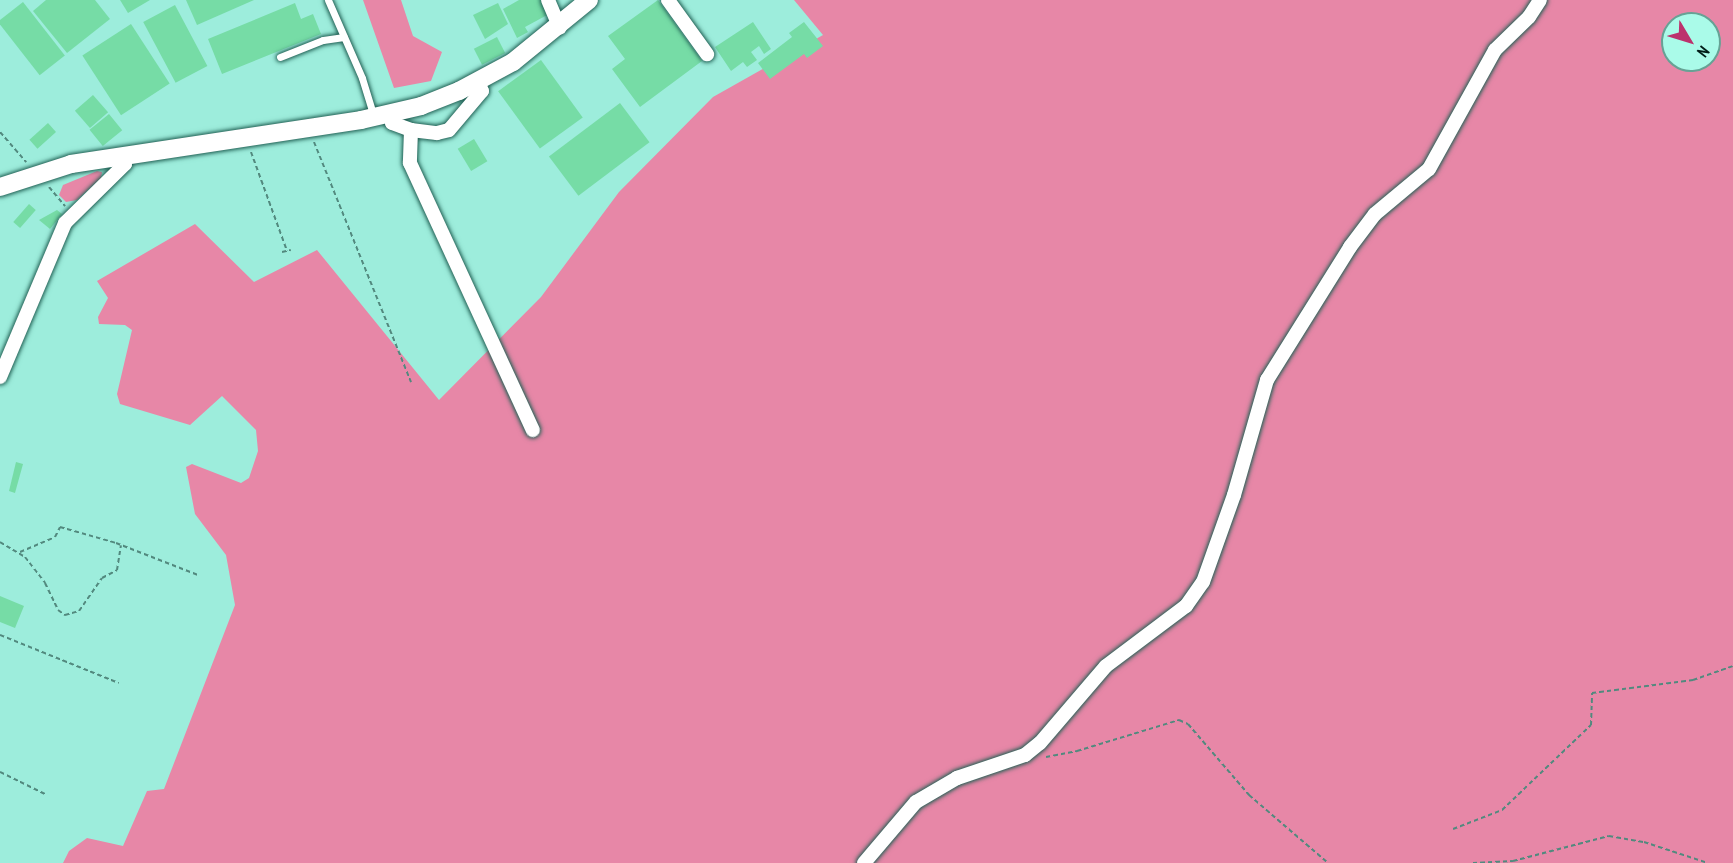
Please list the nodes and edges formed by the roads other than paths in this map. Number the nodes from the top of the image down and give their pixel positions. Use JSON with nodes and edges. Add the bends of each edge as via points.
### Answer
{"nodes":[{"id":1,"x":328,"y":0,"type":"edge"},
{"id":2,"x":548,"y":0,"type":"edge"},
{"id":3,"x":589,"y":0,"type":"edge"},
{"id":4,"x":668,"y":0,"type":"edge"},
{"id":5,"x":1540,"y":0,"type":"edge"},
{"id":6,"x":560,"y":28,"type":"junction"},
{"id":7,"x":344,"y":37,"type":"junction"},
{"id":8,"x":707,"y":54,"type":"dead end"},
{"id":9,"x":280,"y":57,"type":"dead end"},
{"id":10,"x":478,"y":82,"type":"junction"},
{"id":11,"x":382,"y":116,"type":"junction"},
{"id":12,"x":411,"y":130,"type":"junction"},
{"id":13,"x":124,"y":156,"type":"junction"},
{"id":14,"x":0,"y":188,"type":"edge"},
{"id":15,"x":0,"y":376,"type":"edge"},
{"id":16,"x":533,"y":430,"type":"dead end"},
{"id":17,"x":864,"y":863,"type":"edge"}],
"edges":[{"from":1,"to":7,"type":"lane"},
{"from":2,"to":6,"type":"street"},
{"from":3,"to":6,"type":"street"},
{"from":4,"to":8,"type":"street"},
{"from":5,"to":17,"type":"street","via":[[1529,17],[1495,50],[1429,169],[1376,214],[1350,248],[1267,380],[1234,495],[1203,582],[1186,606],[1106,666],[1054,729],[1025,755],[957,778],[916,802]]},
{"from":6,"to":10,"type":"street"},
{"from":7,"to":9,"type":"lane","via":[[322,40]]},
{"from":7,"to":11,"type":"lane"},
{"from":10,"to":11,"type":"street"},
{"from":10,"to":12,"type":"street","via":[[482,90],[455,126],[437,133]]},
{"from":11,"to":12,"type":"street"},
{"from":11,"to":13,"type":"street"},
{"from":12,"to":16,"type":"street","via":[[410,164]]},
{"from":13,"to":14,"type":"street","via":[[37,173]]},
{"from":13,"to":15,"type":"street","via":[[125,164],[72,213]]}]}
